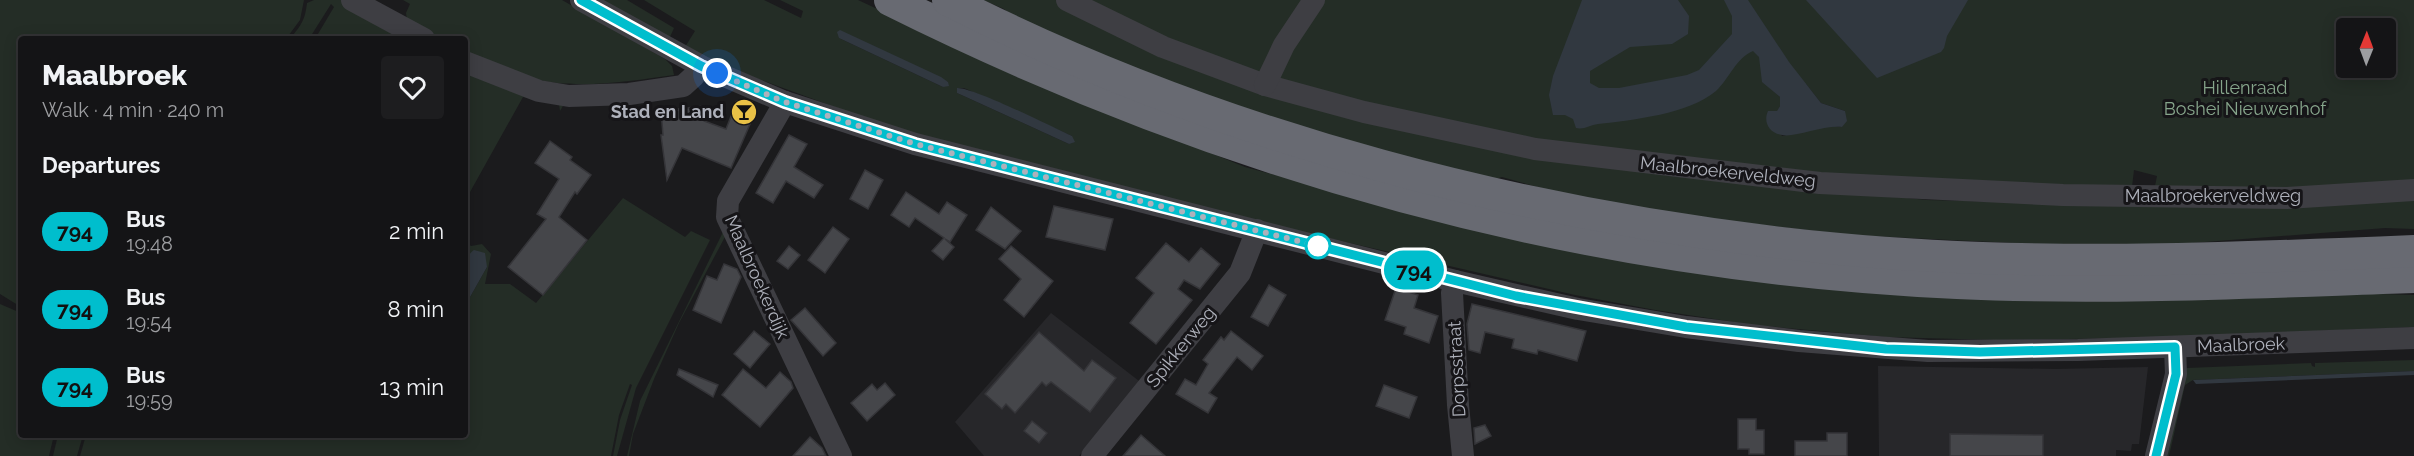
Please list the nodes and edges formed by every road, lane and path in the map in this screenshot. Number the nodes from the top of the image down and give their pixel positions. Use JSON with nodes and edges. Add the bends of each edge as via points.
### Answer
{"nodes":[{"id":1,"x":352,"y":0,"type":"edge"},
{"id":2,"x":580,"y":0,"type":"edge"},
{"id":3,"x":890,"y":0,"type":"edge"},
{"id":4,"x":948,"y":0,"type":"edge"},
{"id":5,"x":1067,"y":0,"type":"edge"},
{"id":6,"x":1314,"y":0,"type":"edge"},
{"id":7,"x":418,"y":36,"type":"edge"},
{"id":8,"x":468,"y":63,"type":"edge"},
{"id":9,"x":701,"y":66,"type":"junction"},
{"id":10,"x":1265,"y":85,"type":"junction"},
{"id":11,"x":785,"y":102,"type":"junction"},
{"id":12,"x":2414,"y":190,"type":"edge"},
{"id":13,"x":1257,"y":230,"type":"junction"},
{"id":14,"x":2414,"y":251,"type":"edge"},
{"id":15,"x":2414,"y":277,"type":"edge"},
{"id":16,"x":1455,"y":281,"type":"junction"},
{"id":17,"x":2414,"y":338,"type":"edge"},
{"id":18,"x":2175,"y":347,"type":"junction"},
{"id":19,"x":841,"y":456,"type":"edge"},
{"id":20,"x":1092,"y":456,"type":"edge"},
{"id":21,"x":1463,"y":456,"type":"edge"},
{"id":22,"x":2156,"y":456,"type":"edge"}],
"edges":[{"from":1,"to":7,"type":"street"},
{"from":2,"to":9,"type":"street","name":"Maalbroek"},
{"from":3,"to":15,"type":"highway","via":[[1034,69],[1234,146],[1410,200],[1591,241],[1780,270],[1959,284],[2142,286]]},
{"from":4,"to":14,"type":"highway","via":[[1130,81],[1336,152],[1509,198],[1682,231],[1839,249],[1975,258],[2092,260]]},
{"from":5,"to":10,"type":"street","name":"Maalbroekerveldweg","via":[[1163,47]]},
{"from":6,"to":10,"type":"street","via":[[1284,45]]},
{"from":8,"to":9,"type":"street","via":[[531,89],[569,96],[629,94],[683,86]]},
{"from":9,"to":11,"type":"street","name":"Maalbroek"},
{"from":10,"to":12,"type":"street","name":"Maalbroekerveldweg","via":[[1364,112],[1535,149],[1820,183],[2063,195],[2287,198]]},
{"from":11,"to":13,"type":"street","name":"Maalbroek","via":[[915,144]]},
{"from":11,"to":19,"type":"street","name":"Maalbroekerdijk","via":[[728,201],[727,217]]},
{"from":13,"to":16,"type":"street","name":"Maalbroek"},
{"from":13,"to":20,"type":"street","name":"Spikkerweg","via":[[1240,273]]},
{"from":16,"to":18,"type":"street","name":"Maalbroek","via":[[1578,309],[1686,327],[1886,349],[1980,352]]},
{"from":16,"to":21,"type":"street","name":"Dorpsstraat","via":[[1452,293]]},
{"from":17,"to":18,"type":"street","name":"Maalbroek"},
{"from":18,"to":22,"type":"street","via":[[2176,374]]}]}
